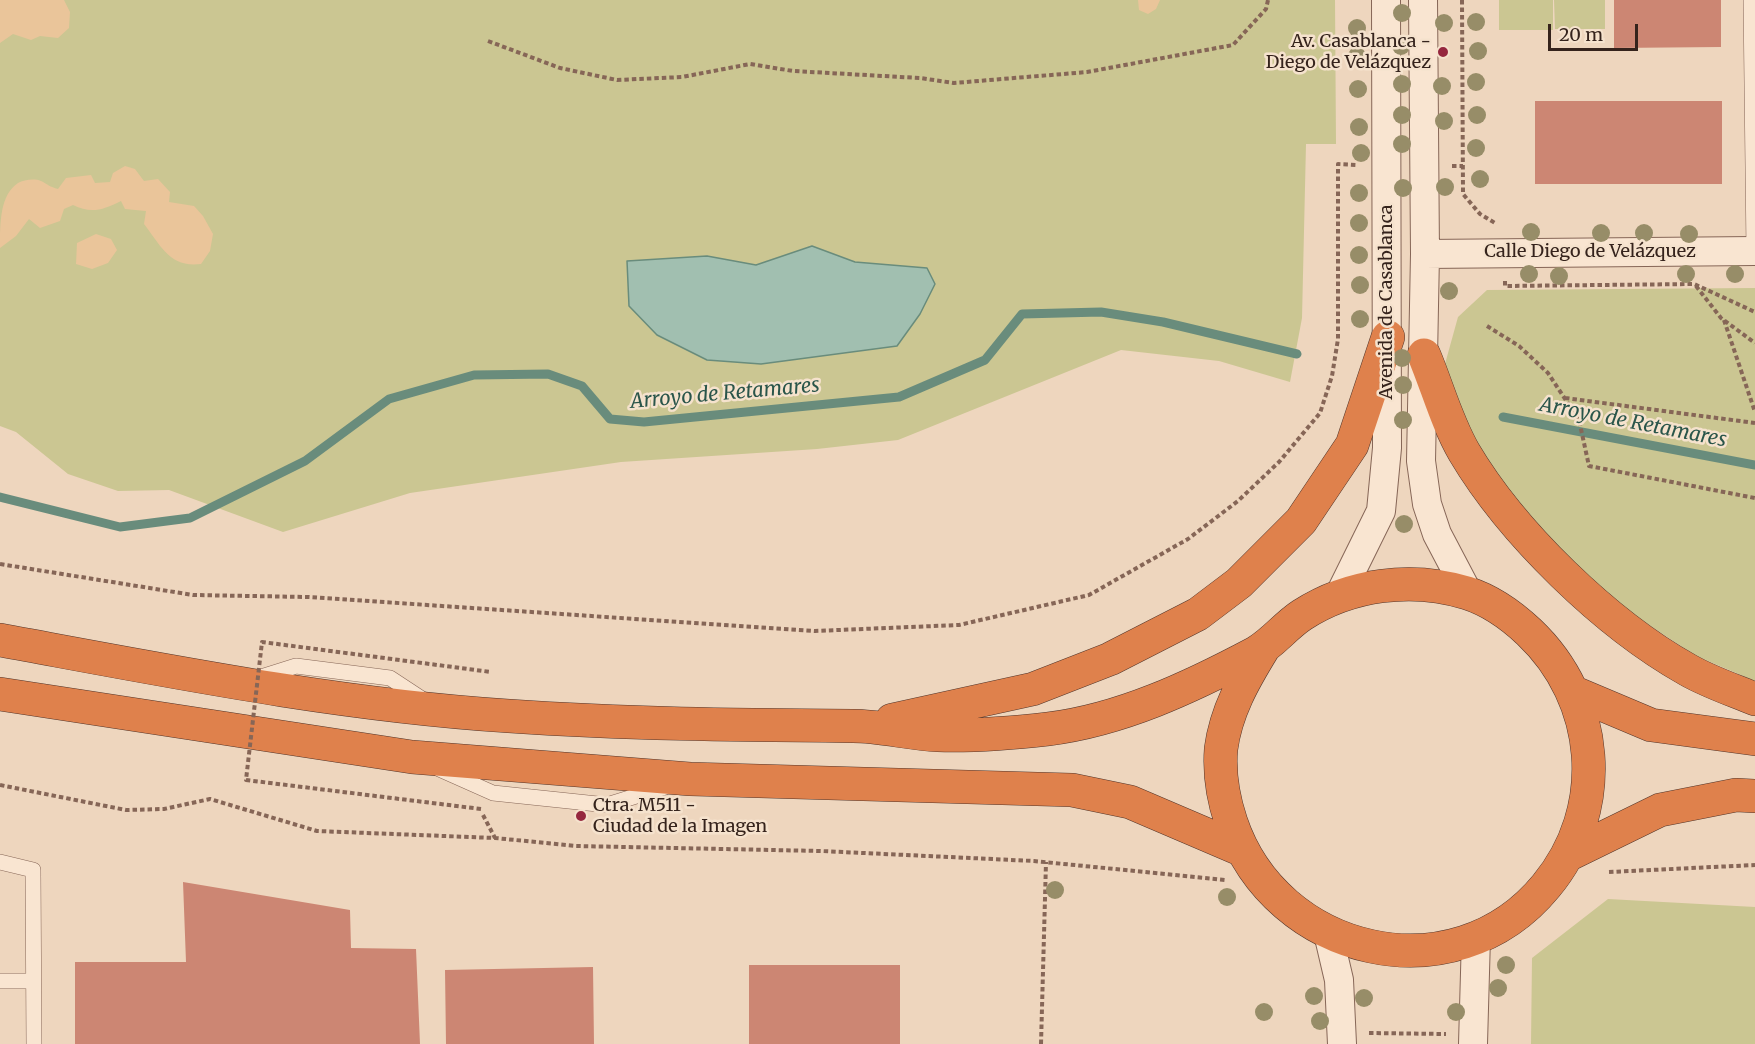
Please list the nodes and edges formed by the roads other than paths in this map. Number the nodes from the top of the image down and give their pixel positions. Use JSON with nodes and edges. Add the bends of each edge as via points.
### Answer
{"nodes":[{"id":1,"x":1386,"y":0,"type":"edge"},
{"id":2,"x":1423,"y":0,"type":"edge"},
{"id":3,"x":1751,"y":0,"type":"edge"},
{"id":4,"x":1754,"y":251,"type":"edge"},
{"id":5,"x":1425,"y":254,"type":"junction"},
{"id":6,"x":1388,"y":337,"type":"junction"},
{"id":7,"x":1424,"y":355,"type":"junction"},
{"id":8,"x":1468,"y":593,"type":"junction"},
{"id":9,"x":1340,"y":594,"type":"junction"},
{"id":10,"x":0,"y":640,"type":"edge"},
{"id":11,"x":1263,"y":649,"type":"junction"},
{"id":12,"x":1575,"y":693,"type":"junction"},
{"id":13,"x":0,"y":694,"type":"edge"},
{"id":14,"x":1755,"y":699,"type":"edge"},
{"id":15,"x":863,"y":726,"type":"junction"},
{"id":16,"x":1755,"y":739,"type":"edge"},
{"id":17,"x":1755,"y":796,"type":"edge"},
{"id":18,"x":1240,"y":849,"type":"junction"},
{"id":19,"x":1568,"y":855,"type":"junction"},
{"id":20,"x":0,"y":862,"type":"edge"},
{"id":21,"x":1328,"y":933,"type":"junction"},
{"id":22,"x":1476,"y":937,"type":"junction"},
{"id":23,"x":0,"y":981,"type":"edge"},
{"id":24,"x":33,"y":981,"type":"junction"},
{"id":25,"x":1342,"y":1039,"type":"edge"},
{"id":26,"x":1473,"y":1039,"type":"edge"},
{"id":27,"x":33,"y":1044,"type":"edge"}],
"edges":[{"from":1,"to":6,"type":"street","name":"Avenida de Casablanca"},
{"from":2,"to":5,"type":"street","name":"Avenida de Casablanca"},
{"from":3,"to":4,"type":"lane"},
{"from":4,"to":5,"type":"street","name":"Calle Diego de Velázquez"},
{"from":5,"to":7,"type":"street","name":"Avenida de Casablanca"},
{"from":6,"to":9,"type":"street","name":"Avenida de Casablanca","via":[[1387,448],[1381,511]]},
{"from":6,"to":15,"type":"highway","via":[[1352,445],[1301,521],[1239,583],[1206,608],[1110,659],[1033,689]]},
{"from":7,"to":8,"type":"street","name":"Avenida de Casablanca","via":[[1421,461],[1426,504]]},
{"from":7,"to":14,"type":"highway","via":[[1464,451],[1503,506],[1560,571],[1616,622],[1689,671]]},
{"from":8,"to":9,"type":"highway","via":[[1404,582]]},
{"from":8,"to":12,"type":"highway","via":[[1513,617],[1549,651]]},
{"from":9,"to":11,"type":"highway","via":[[1298,617]]},
{"from":10,"to":15,"type":"highway","via":[[238,684],[438,710],[703,726]]},
{"from":11,"to":15,"type":"highway","via":[[1186,687],[1124,711],[1052,728],[939,735]]},
{"from":11,"to":18,"type":"highway","via":[[1236,694],[1222,746],[1224,799]]},
{"from":12,"to":16,"type":"highway","via":[[1651,724]]},
{"from":12,"to":19,"type":"highway","via":[[1589,758],[1587,802]]},
{"from":13,"to":18,"type":"highway","via":[[412,757],[690,779],[1072,790],[1130,802]]},
{"from":17,"to":19,"type":"highway","via":[[1736,795],[1660,810]]},
{"from":18,"to":21,"type":"highway","via":[[1263,884],[1293,912]]},
{"from":19,"to":22,"type":"highway","via":[[1544,889],[1513,917]]},
{"from":20,"to":24,"type":"lane","via":[[33,870]]},
{"from":21,"to":22,"type":"highway","via":[[1376,949],[1427,950]]},
{"from":21,"to":25,"type":"street","via":[[1339,980]]},
{"from":22,"to":26,"type":"street"},
{"from":23,"to":24,"type":"lane"},
{"from":24,"to":27,"type":"lane"}]}
